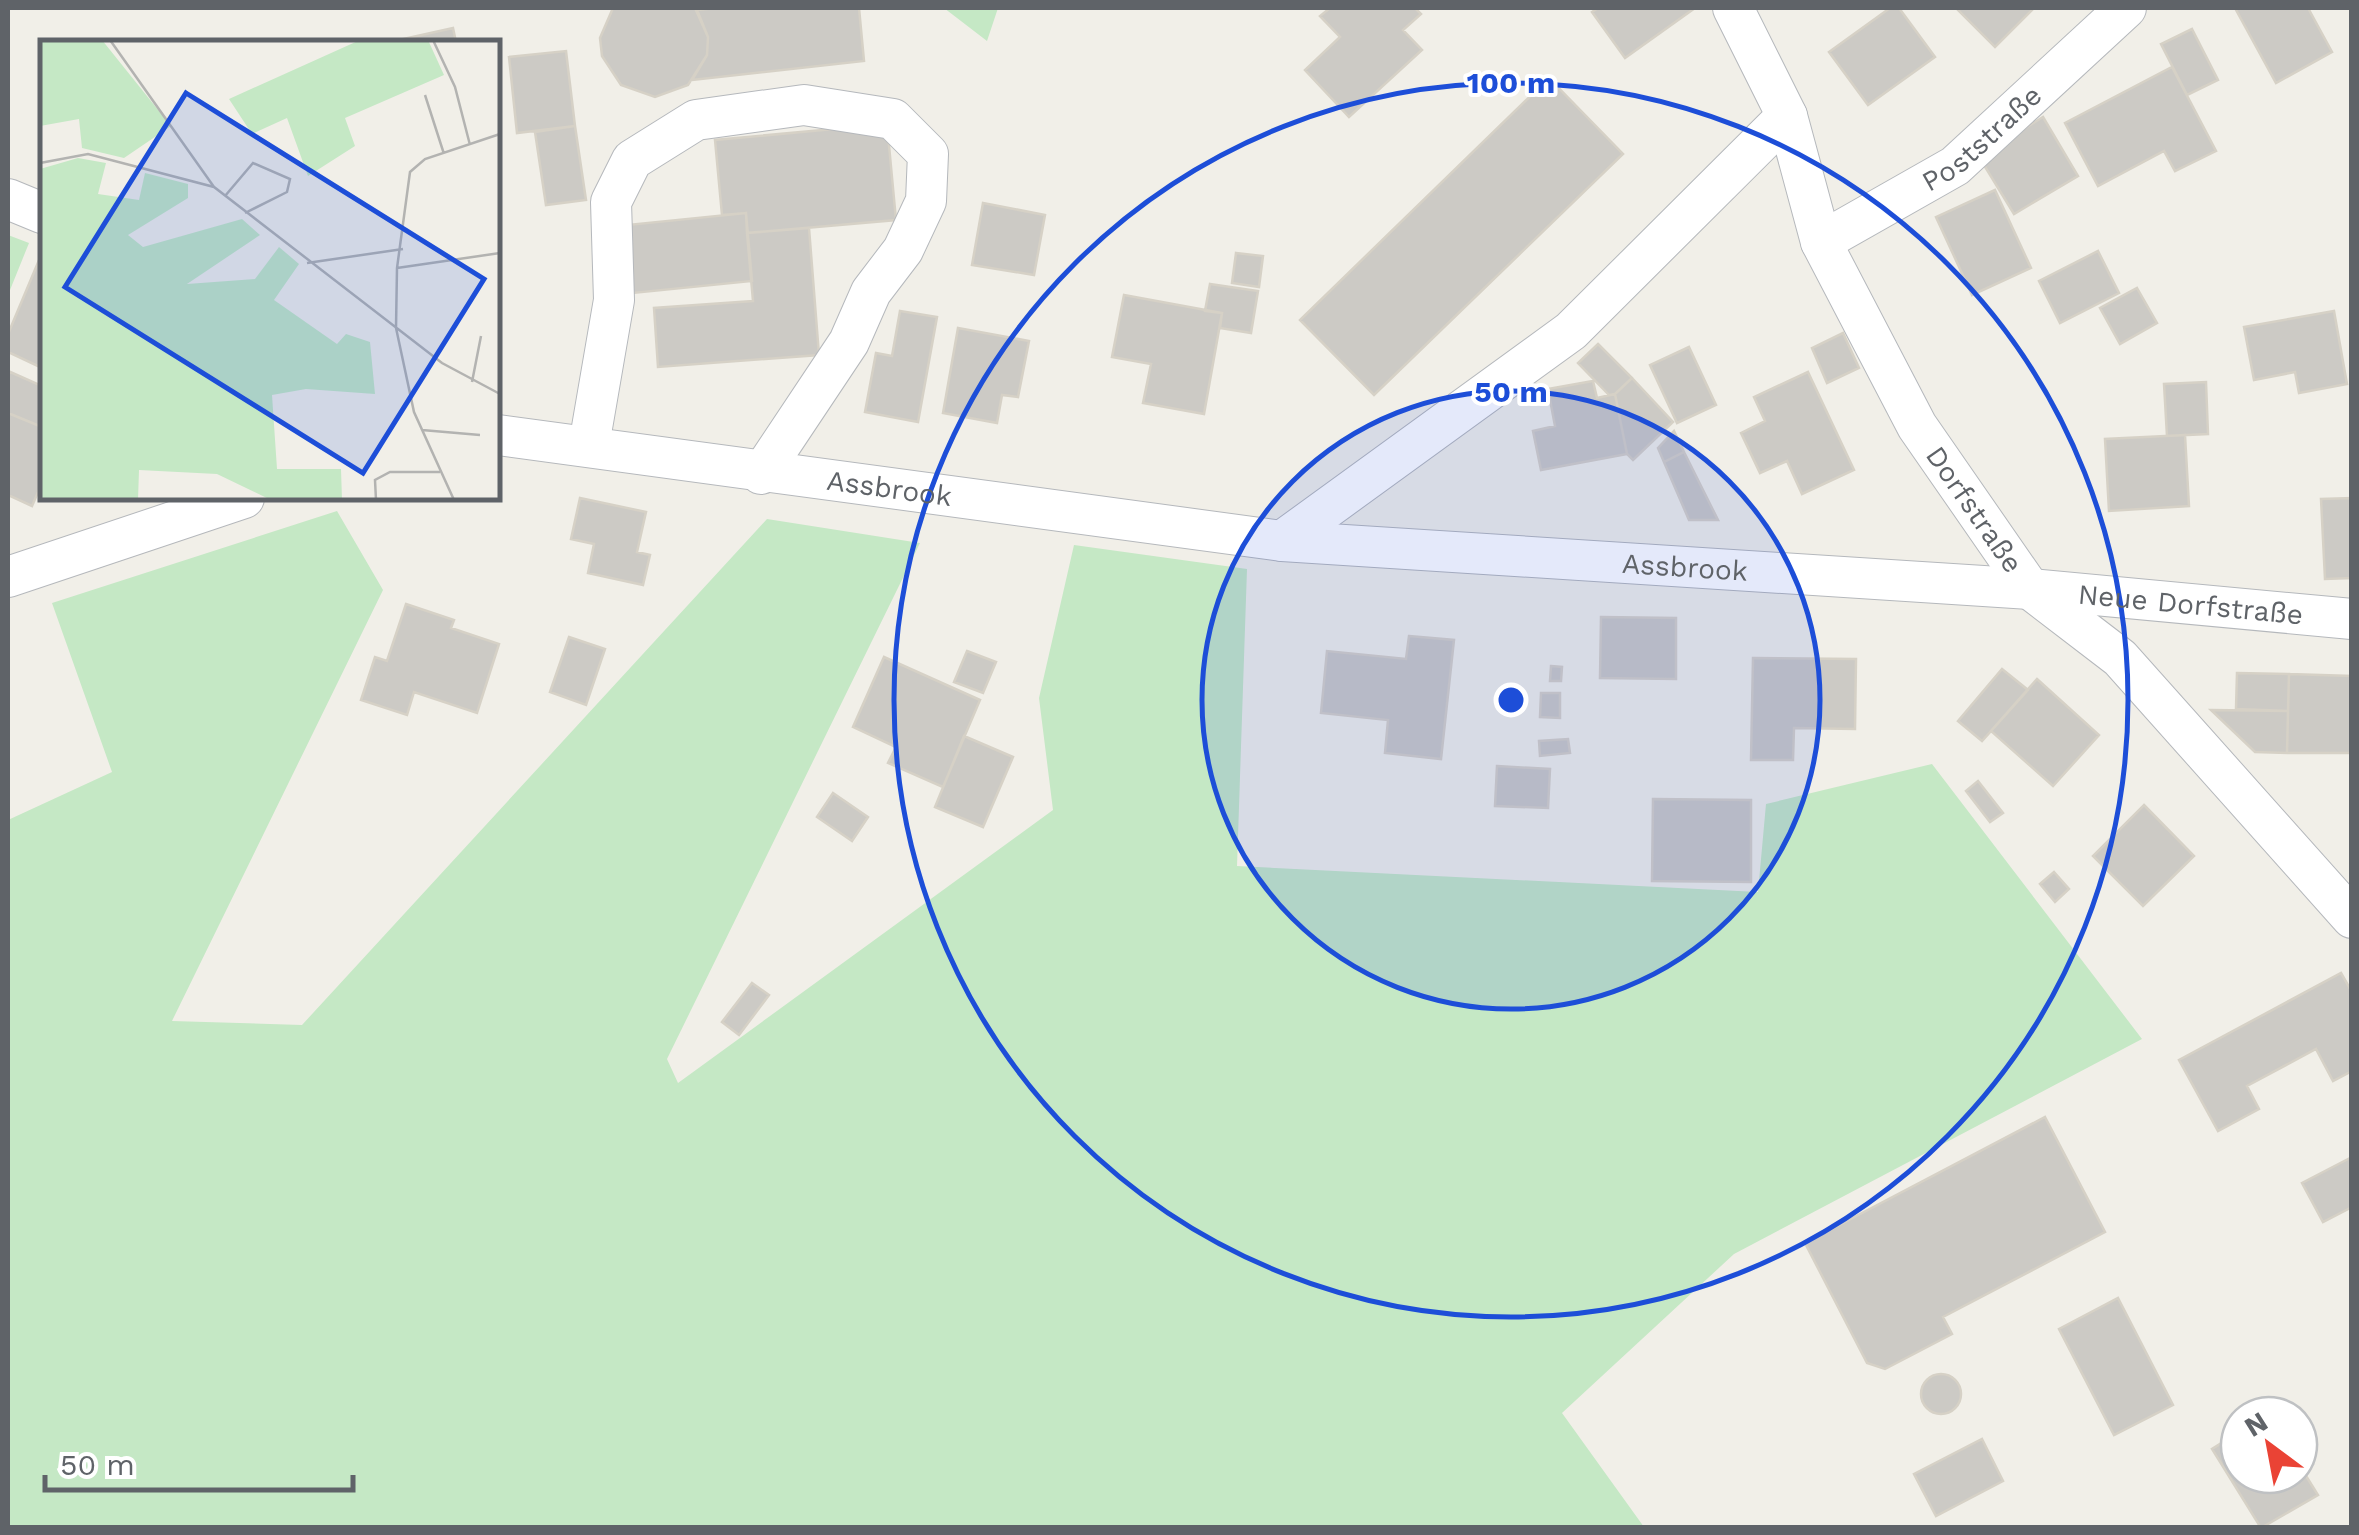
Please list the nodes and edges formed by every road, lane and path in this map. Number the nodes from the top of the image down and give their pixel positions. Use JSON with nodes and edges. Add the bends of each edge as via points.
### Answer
{"nodes":[{"id":1,"x":1733,"y":8,"type":"edge"},
{"id":2,"x":2126,"y":8,"type":"edge"},
{"id":3,"x":1787,"y":116,"type":"junction"},
{"id":4,"x":8,"y":199,"type":"edge"},
{"id":5,"x":40,"y":212,"type":"edge"},
{"id":6,"x":1821,"y":242,"type":"junction"},
{"id":7,"x":500,"y":435,"type":"edge"},
{"id":8,"x":589,"y":445,"type":"junction"},
{"id":9,"x":761,"y":474,"type":"junction"},
{"id":10,"x":238,"y":500,"type":"edge"},
{"id":11,"x":1282,"y":541,"type":"junction"},
{"id":12,"x":8,"y":577,"type":"edge"},
{"id":13,"x":2030,"y":589,"type":"junction"},
{"id":14,"x":2352,"y":619,"type":"edge"},
{"id":15,"x":2352,"y":918,"type":"edge"}],
"edges":[{"from":1,"to":3,"type":"street","name":"Dorfstraße"},
{"from":2,"to":6,"type":"street","name":"Poststraße","via":[[1955,166]]},
{"from":3,"to":6,"type":"street","name":"Dorfstraße"},
{"from":3,"to":11,"type":"street","via":[[1570,332]]},
{"from":4,"to":5,"type":"street"},
{"from":6,"to":13,"type":"street","name":"Dorfstraße","via":[[1916,426]]},
{"from":7,"to":8,"type":"street","name":"Assbrook"},
{"from":8,"to":9,"type":"street","name":"Assbrook"},
{"from":8,"to":9,"type":"street","via":[[614,300],[611,202],[632,160],[696,120],[743,111],[804,104],[893,118],[928,154],[926,201],[903,250],[871,292],[850,342]]},
{"from":9,"to":11,"type":"street","name":"Assbrook"},
{"from":10,"to":12,"type":"street"},
{"from":11,"to":13,"type":"street","name":"Assbrook"},
{"from":13,"to":14,"type":"street","name":"Neue Dorfstraße"},
{"from":13,"to":15,"type":"street","name":"Dorfstraße","via":[[2120,658]]}]}
